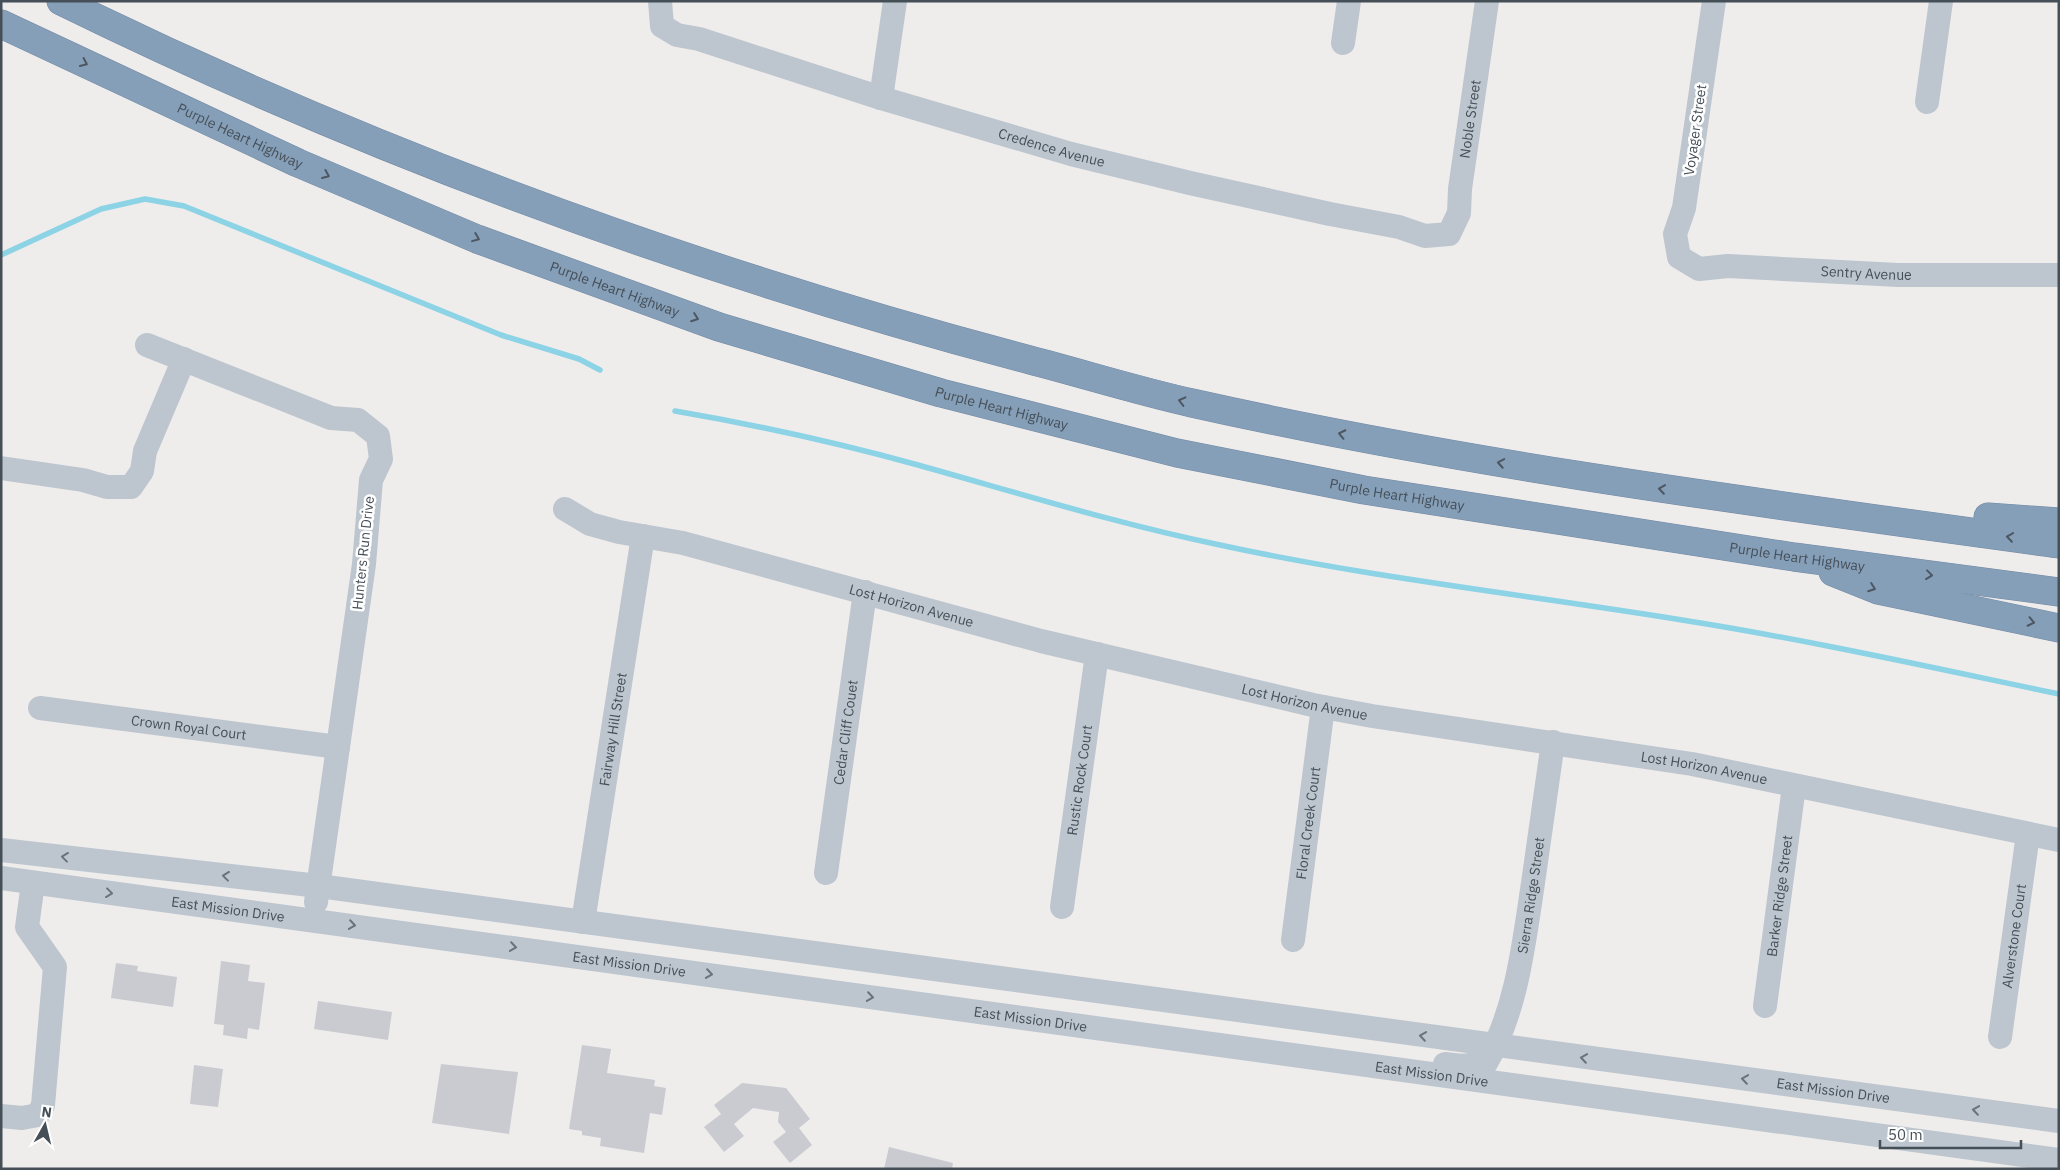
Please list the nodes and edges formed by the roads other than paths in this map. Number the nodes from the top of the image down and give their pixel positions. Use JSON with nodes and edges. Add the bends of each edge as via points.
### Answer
{"nodes":[{"id":1,"x":61,"y":1,"type":"edge"},
{"id":2,"x":660,"y":1,"type":"edge"},
{"id":3,"x":895,"y":1,"type":"edge"},
{"id":4,"x":1349,"y":1,"type":"edge"},
{"id":5,"x":1487,"y":1,"type":"edge"},
{"id":6,"x":1714,"y":1,"type":"edge"},
{"id":7,"x":1941,"y":1,"type":"edge"},
{"id":8,"x":1,"y":24,"type":"edge"},
{"id":9,"x":1343,"y":43,"type":"dead end"},
{"id":10,"x":881,"y":98,"type":"junction"},
{"id":11,"x":1926,"y":102,"type":"dead end"},
{"id":12,"x":1449,"y":234,"type":"joint"},
{"id":13,"x":1679,"y":257,"type":"joint"},
{"id":14,"x":2059,"y":275,"type":"edge"},
{"id":15,"x":147,"y":345,"type":"dead end"},
{"id":16,"x":184,"y":359,"type":"junction"},
{"id":17,"x":1,"y":468,"type":"edge"},
{"id":18,"x":1710,"y":496,"type":"junction"},
{"id":19,"x":565,"y":509,"type":"dead end"},
{"id":20,"x":2059,"y":522,"type":"edge"},
{"id":21,"x":643,"y":536,"type":"junction"},
{"id":22,"x":2059,"y":544,"type":"edge"},
{"id":23,"x":1794,"y":557,"type":"junction"},
{"id":24,"x":865,"y":592,"type":"junction"},
{"id":25,"x":2059,"y":592,"type":"edge"},
{"id":26,"x":2059,"y":628,"type":"edge"},
{"id":27,"x":1097,"y":654,"type":"junction"},
{"id":28,"x":1323,"y":707,"type":"junction"},
{"id":29,"x":40,"y":708,"type":"dead end"},
{"id":30,"x":1553,"y":742,"type":"junction"},
{"id":31,"x":338,"y":747,"type":"junction"},
{"id":32,"x":1794,"y":786,"type":"junction"},
{"id":33,"x":2028,"y":834,"type":"junction"},
{"id":34,"x":2059,"y":840,"type":"edge"},
{"id":35,"x":1,"y":850,"type":"edge"},
{"id":36,"x":826,"y":873,"type":"dead end"},
{"id":37,"x":1,"y":878,"type":"edge"},
{"id":38,"x":33,"y":883,"type":"junction"},
{"id":39,"x":319,"y":886,"type":"junction"},
{"id":40,"x":1062,"y":907,"type":"dead end"},
{"id":41,"x":314,"y":920,"type":"junction"},
{"id":42,"x":583,"y":922,"type":"junction"},
{"id":43,"x":1293,"y":940,"type":"dead end"},
{"id":44,"x":1765,"y":1006,"type":"dead end"},
{"id":45,"x":2000,"y":1036,"type":"dead end"},
{"id":46,"x":1496,"y":1046,"type":"junction"},
{"id":47,"x":1250,"y":1050,"type":"junction"},
{"id":48,"x":1,"y":1116,"type":"edge"},
{"id":49,"x":2059,"y":1121,"type":"edge"},
{"id":50,"x":2059,"y":1160,"type":"edge"}],
"edges":[{"from":18,"to":1,"type":"highway","one_way":true,"via":[[1399,446],[1188,402],[926,332],[737,276],[492,188],[325,121]]},
{"from":2,"to":10,"type":"street","name":"Credence Avenue","via":[[662,26],[677,36],[699,39]]},
{"from":3,"to":10,"type":"street"},
{"from":4,"to":9,"type":"street"},
{"from":5,"to":12,"type":"street","name":"Noble Street","via":[[1459,214]]},
{"from":6,"to":13,"type":"street","name":"Voyager Street","via":[[1684,208],[1675,234]]},
{"from":7,"to":11,"type":"street"},
{"from":8,"to":23,"type":"highway","name":"Purple Heart Highway","one_way":true,"via":[[298,163],[477,239],[719,326],[941,392],[1177,453],[1364,490]]},
{"from":10,"to":12,"type":"street","name":"Credence Avenue","via":[[1071,154],[1190,183],[1399,227],[1425,236]]},
{"from":13,"to":14,"type":"street","name":"Sentry Avenue","via":[[1699,269],[1728,266],[1898,275]]},
{"from":15,"to":16,"type":"street","name":"Hunters Run Drive"},
{"from":16,"to":17,"type":"street","via":[[145,451],[142,471],[130,487],[106,487],[83,480]]},
{"from":16,"to":31,"type":"street","name":"Hunters Run Drive","via":[[332,418],[358,420],[378,436],[381,459],[371,480],[364,564]]},
{"from":18,"to":20,"type":"highway"},
{"from":22,"to":18,"type":"highway","one_way":true},
{"from":19,"to":21,"type":"street","name":"Lost Horizon Avenue","via":[[590,524]]},
{"from":21,"to":24,"type":"street","name":"Lost Horizon Avenue"},
{"from":21,"to":42,"type":"street","name":"Fairway Hill Street"},
{"from":23,"to":25,"type":"highway","name":"Purple Heart Highway","one_way":true},
{"from":23,"to":26,"type":"highway","one_way":true,"via":[[1878,590]]},
{"from":24,"to":27,"type":"street","name":"Lost Horizon Avenue"},
{"from":24,"to":36,"type":"street","name":"Cedar Cliff Couet"},
{"from":27,"to":28,"type":"street","name":"Lost Horizon Avenue"},
{"from":27,"to":40,"type":"street","name":"Rustic Rock Court"},
{"from":28,"to":30,"type":"street","name":"Lost Horizon Avenue"},
{"from":28,"to":43,"type":"street","name":"Floral Creek Court"},
{"from":29,"to":31,"type":"street","name":"Crown Royal Court"},
{"from":30,"to":32,"type":"street","name":"Lost Horizon Avenue","via":[[1692,764]]},
{"from":30,"to":46,"type":"street","name":"Sierra Ridge Street","via":[[1526,936],[1514,990]]},
{"from":31,"to":39,"type":"street","name":"Hunters Run Drive"},
{"from":32,"to":33,"type":"street","name":"Lost Horizon Avenue"},
{"from":32,"to":44,"type":"street","name":"Barker Ridge Street"},
{"from":33,"to":34,"type":"street","name":"Lost Horizon Avenue"},
{"from":33,"to":45,"type":"street","name":"Alverstone Court"},
{"from":39,"to":35,"type":"street","name":"East Mission Drive","one_way":true},
{"from":37,"to":38,"type":"street","name":"East Mission Drive"},
{"from":38,"to":41,"type":"street","name":"East Mission Drive","one_way":true},
{"from":38,"to":48,"type":"street","via":[[27,927],[55,967],[43,1106],[38,1115],[22,1118]]},
{"from":39,"to":41,"type":"street","name":"Hunters Run Drive"},
{"from":39,"to":42,"type":"street","name":"East Mission Drive"},
{"from":41,"to":47,"type":"street","name":"East Mission Drive","one_way":true},
{"from":46,"to":42,"type":"street","name":"East Mission Drive","one_way":true},
{"from":46,"to":47,"type":"street","via":[[1486,1063],[1462,1066],[1299,1045]]},
{"from":49,"to":46,"type":"street","name":"East Mission Drive","one_way":true},
{"from":47,"to":50,"type":"street","name":"East Mission Drive"}]}
